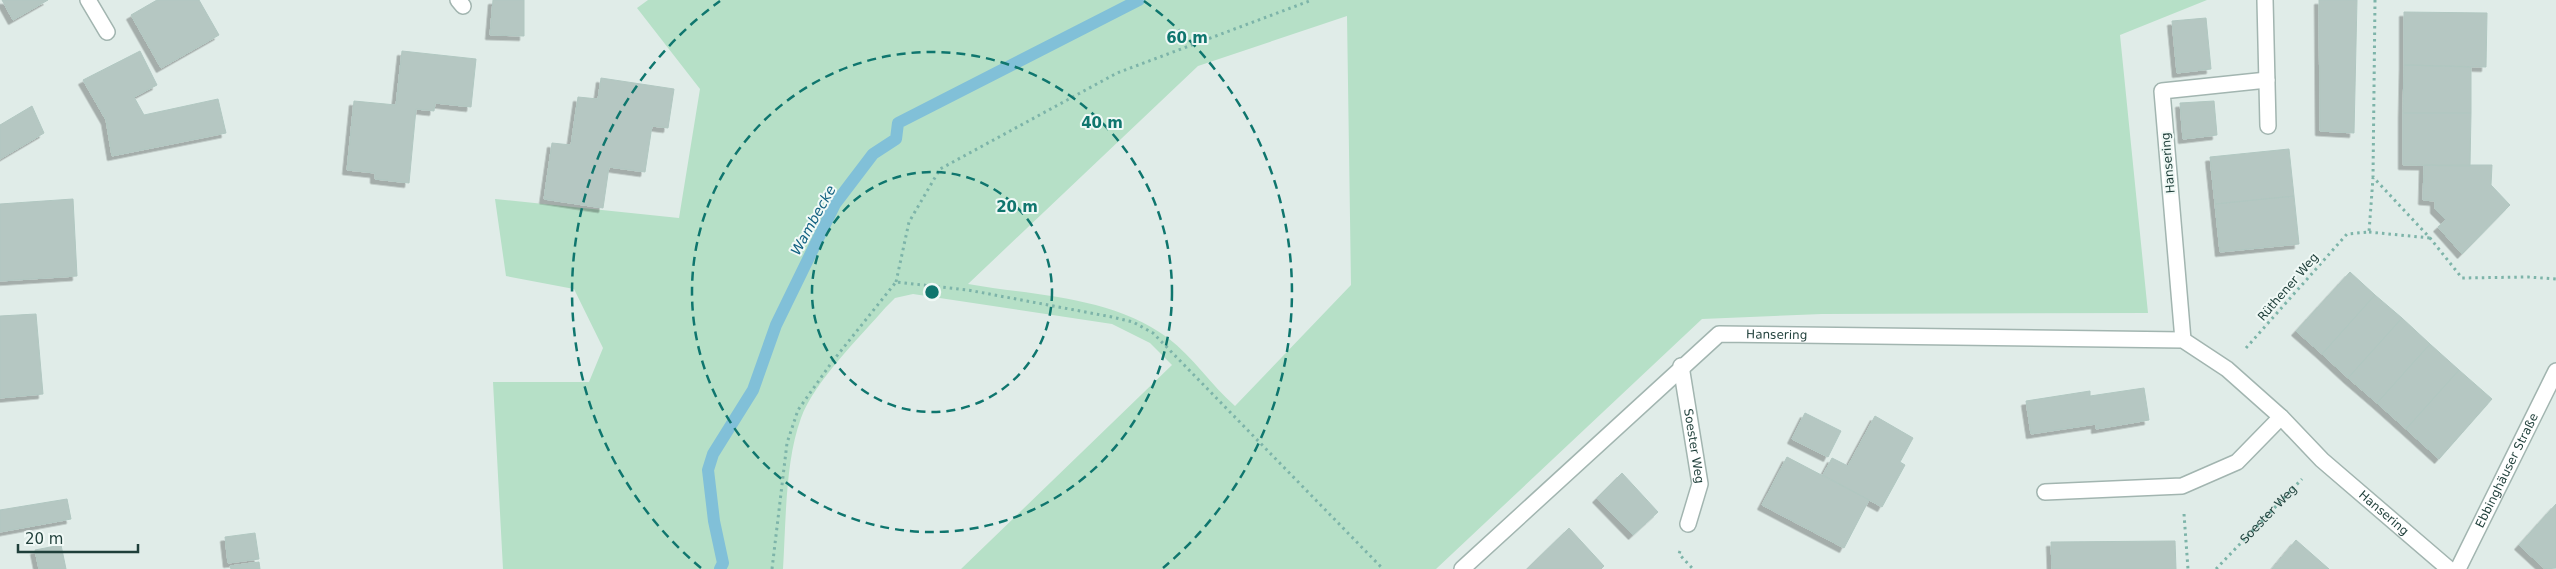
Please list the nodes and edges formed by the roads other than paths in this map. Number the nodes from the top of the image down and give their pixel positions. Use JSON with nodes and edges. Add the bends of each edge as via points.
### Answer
{"nodes":[{"id":1,"x":88,"y":0,"type":"edge"},
{"id":2,"x":2265,"y":0,"type":"edge"},
{"id":3,"x":107,"y":32,"type":"dead end"},
{"id":4,"x":2267,"y":80,"type":"junction"},
{"id":5,"x":2268,"y":126,"type":"dead end"},
{"id":6,"x":2183,"y":340,"type":"junction"},
{"id":7,"x":1681,"y":366,"type":"junction"},
{"id":8,"x":2556,"y":372,"type":"edge"},
{"id":9,"x":2281,"y":417,"type":"junction"},
{"id":10,"x":2045,"y":492,"type":"dead end"},
{"id":11,"x":1688,"y":524,"type":"dead end"},
{"id":12,"x":1462,"y":569,"type":"edge"},
{"id":13,"x":2449,"y":569,"type":"edge"},
{"id":14,"x":2458,"y":569,"type":"edge"}],
"edges":[{"from":1,"to":3,"type":"street"},
{"from":2,"to":4,"type":"street"},
{"from":4,"to":5,"type":"street"},
{"from":4,"to":6,"type":"street","name":"Hansering","via":[[2162,91]]},
{"from":6,"to":7,"type":"street","name":"Hansering","via":[[1719,334]]},
{"from":6,"to":9,"type":"street","name":"Hansering","via":[[2227,369]]},
{"from":7,"to":11,"type":"street","name":"Soester Weg","via":[[1700,484]]},
{"from":7,"to":12,"type":"street","name":"Hansering"},
{"from":8,"to":14,"type":"street","name":"Ebbinghäuser Straße"},
{"from":9,"to":10,"type":"street","via":[[2236,462],[2182,486]]},
{"from":9,"to":13,"type":"street","name":"Hansering","via":[[2322,460]]}]}
